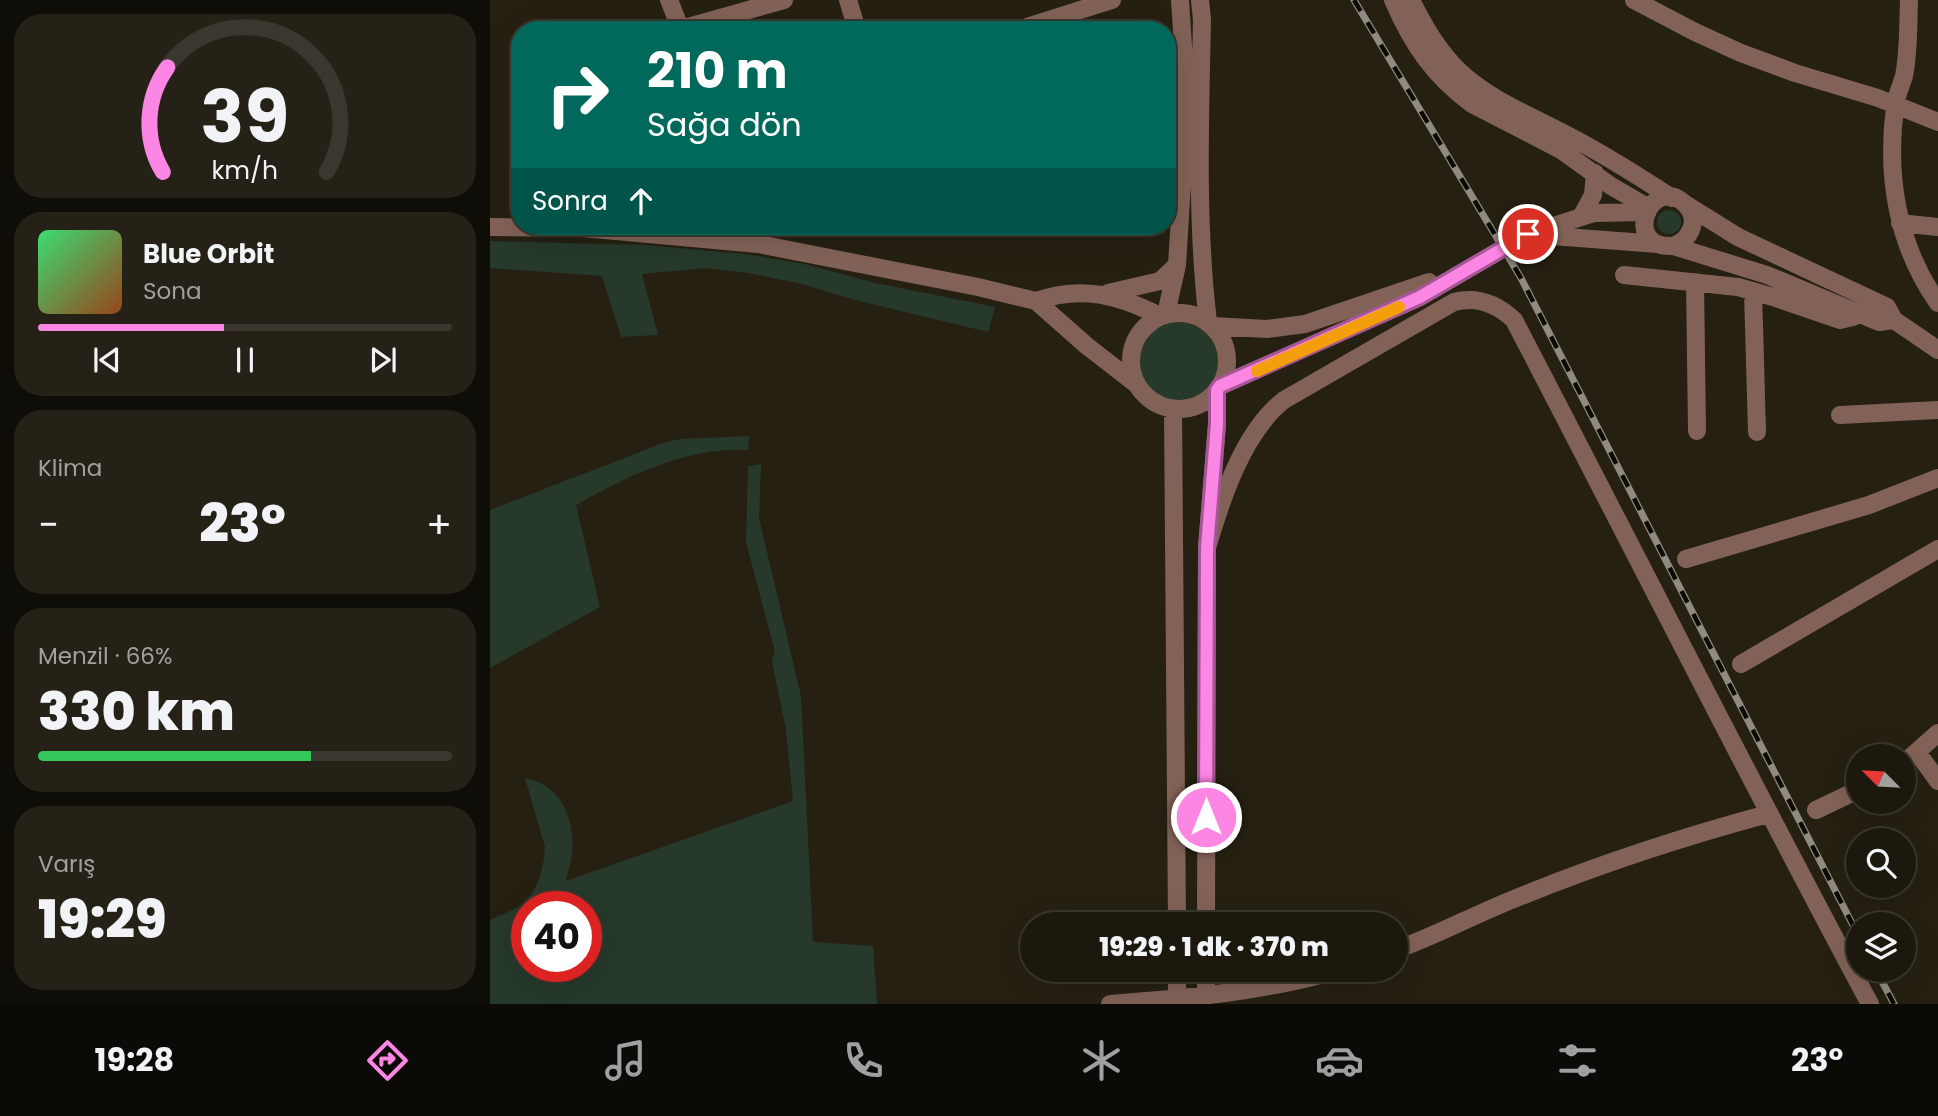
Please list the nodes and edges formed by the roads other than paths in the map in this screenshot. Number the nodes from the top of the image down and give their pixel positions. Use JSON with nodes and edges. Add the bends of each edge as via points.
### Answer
{"nodes":[{"id":1,"x":668,"y":0,"type":"edge"},
{"id":2,"x":784,"y":0,"type":"edge"},
{"id":3,"x":848,"y":0,"type":"edge"},
{"id":4,"x":1112,"y":0,"type":"edge"},
{"id":5,"x":1180,"y":0,"type":"edge"},
{"id":6,"x":1200,"y":0,"type":"edge"},
{"id":7,"x":1393,"y":0,"type":"edge"},
{"id":8,"x":1411,"y":0,"type":"edge"},
{"id":9,"x":1634,"y":0,"type":"edge"},
{"id":10,"x":1909,"y":0,"type":"edge"},
{"id":11,"x":677,"y":21,"type":"edge"},
{"id":12,"x":709,"y":21,"type":"edge"},
{"id":13,"x":855,"y":21,"type":"edge"},
{"id":14,"x":1046,"y":21,"type":"edge"},
{"id":15,"x":1895,"y":104,"type":"junction"},
{"id":16,"x":1938,"y":122,"type":"edge"},
{"id":17,"x":1595,"y":173,"type":"junction"},
{"id":18,"x":1679,"y":201,"type":"junction"},
{"id":19,"x":1647,"y":210,"type":"junction"},
{"id":20,"x":1581,"y":217,"type":"junction"},
{"id":21,"x":1900,"y":223,"type":"junction"},
{"id":22,"x":490,"y":227,"type":"edge"},
{"id":23,"x":511,"y":227,"type":"edge"},
{"id":24,"x":1938,"y":227,"type":"edge"},
{"id":25,"x":1528,"y":234,"type":"junction"},
{"id":26,"x":730,"y":235,"type":"edge"},
{"id":27,"x":1666,"y":245,"type":"junction"},
{"id":28,"x":1177,"y":265,"type":"junction"},
{"id":29,"x":1468,"y":269,"type":"junction"},
{"id":30,"x":1624,"y":275,"type":"dead end"},
{"id":31,"x":1695,"y":282,"type":"junction"},
{"id":32,"x":1754,"y":291,"type":"junction"},
{"id":33,"x":1101,"y":294,"type":"junction"},
{"id":34,"x":1036,"y":301,"type":"junction"},
{"id":35,"x":1938,"y":303,"type":"edge"},
{"id":36,"x":1858,"y":313,"type":"junction"},
{"id":37,"x":1163,"y":315,"type":"junction"},
{"id":38,"x":1894,"y":320,"type":"junction"},
{"id":39,"x":1210,"y":324,"type":"junction"},
{"id":40,"x":1910,"y":331,"type":"junction"},
{"id":41,"x":1938,"y":331,"type":"edge"},
{"id":42,"x":1938,"y":350,"type":"edge"},
{"id":43,"x":1136,"y":384,"type":"junction"},
{"id":44,"x":1219,"y":388,"type":"junction"},
{"id":45,"x":1173,"y":409,"type":"junction"},
{"id":46,"x":1938,"y":410,"type":"edge"},
{"id":47,"x":1840,"y":415,"type":"dead end"},
{"id":48,"x":1697,"y":431,"type":"dead end"},
{"id":49,"x":1757,"y":432,"type":"dead end"},
{"id":50,"x":1938,"y":478,"type":"edge"},
{"id":51,"x":1207,"y":548,"type":"junction"},
{"id":52,"x":1938,"y":549,"type":"edge"},
{"id":53,"x":1686,"y":559,"type":"dead end"},
{"id":54,"x":1741,"y":664,"type":"dead end"},
{"id":55,"x":1938,"y":733,"type":"edge"},
{"id":56,"x":1916,"y":753,"type":"edge"},
{"id":57,"x":1916,"y":763,"type":"edge"},
{"id":58,"x":1938,"y":781,"type":"edge"},
{"id":59,"x":1846,"y":796,"type":"edge"},
{"id":60,"x":1816,"y":810,"type":"dead end"},
{"id":61,"x":1768,"y":814,"type":"junction"},
{"id":62,"x":1177,"y":912,"type":"edge"},
{"id":63,"x":1206,"y":912,"type":"edge"},
{"id":64,"x":1408,"y":945,"type":"edge"},
{"id":65,"x":1177,"y":982,"type":"edge"},
{"id":66,"x":1206,"y":982,"type":"edge"},
{"id":67,"x":1287,"y":982,"type":"edge"},
{"id":68,"x":1206,"y":1000,"type":"edge"},
{"id":69,"x":1177,"y":1001,"type":"edge"},
{"id":70,"x":1110,"y":1004,"type":"edge"},
{"id":71,"x":1870,"y":1004,"type":"edge"}],
"edges":[{"from":1,"to":11,"type":"street"},
{"from":2,"to":12,"type":"street"},
{"from":3,"to":13,"type":"street"},
{"from":4,"to":14,"type":"street"},
{"from":5,"to":28,"type":"street","via":[[1183,168]]},
{"from":6,"to":39,"type":"street","via":[[1199,166],[1203,284]]},
{"from":7,"to":17,"type":"street","via":[[1414,43],[1446,84],[1472,104]]},
{"from":8,"to":18,"type":"street","via":[[1442,52],[1474,83]]},
{"from":9,"to":15,"type":"street","via":[[1750,57]]},
{"from":10,"to":15,"type":"street","via":[[1904,75]]},
{"from":15,"to":16,"type":"street"},
{"from":15,"to":21,"type":"street","via":[[1892,174]]},
{"from":17,"to":19,"type":"street"},
{"from":17,"to":20,"type":"street","via":[[1593,195]]},
{"from":18,"to":19,"type":"street","via":[[1657,201]]},
{"from":18,"to":27,"type":"street","via":[[1693,217],[1693,225],[1687,239]]},
{"from":18,"to":38,"type":"street","via":[[1738,237],[1887,307]]},
{"from":19,"to":20,"type":"street"},
{"from":19,"to":27,"type":"street","via":[[1647,234]]},
{"from":20,"to":25,"type":"street"},
{"from":21,"to":24,"type":"street"},
{"from":21,"to":35,"type":"street"},
{"from":22,"to":23,"type":"street"},
{"from":25,"to":27,"type":"street"},
{"from":25,"to":29,"type":"street"},
{"from":26,"to":34,"type":"street"},
{"from":27,"to":36,"type":"street","via":[[1767,275]]},
{"from":28,"to":33,"type":"street","via":[[1160,281]]},
{"from":28,"to":37,"type":"street"},
{"from":29,"to":39,"type":"street","via":[[1305,324],[1267,330]]},
{"from":29,"to":44,"type":"street","via":[[1420,297]]},
{"from":30,"to":31,"type":"street"},
{"from":31,"to":32,"type":"street"},
{"from":31,"to":48,"type":"street"},
{"from":32,"to":36,"type":"street","via":[[1840,320]]},
{"from":32,"to":49,"type":"street"},
{"from":33,"to":34,"type":"street","via":[[1074,292]]},
{"from":33,"to":37,"type":"street"},
{"from":34,"to":43,"type":"street"},
{"from":36,"to":38,"type":"street","via":[[1879,322]]},
{"from":37,"to":39,"type":"street","via":[[1190,313]]},
{"from":37,"to":43,"type":"street","via":[[1143,327],[1133,345],[1131,365]]},
{"from":38,"to":40,"type":"street"},
{"from":39,"to":44,"type":"street","via":[[1221,337],[1227,356]]},
{"from":40,"to":41,"type":"street"},
{"from":40,"to":42,"type":"street"},
{"from":43,"to":45,"type":"street","via":[[1149,400]]},
{"from":44,"to":45,"type":"street","via":[[1207,401]]},
{"from":44,"to":51,"type":"street"},
{"from":45,"to":62,"type":"street"},
{"from":46,"to":47,"type":"street"},
{"from":50,"to":53,"type":"street","via":[[1869,505]]},
{"from":51,"to":61,"type":"street","via":[[1231,480],[1272,410],[1454,302],[1493,305],[1514,320]]},
{"from":51,"to":63,"type":"street"},
{"from":52,"to":54,"type":"street"},
{"from":55,"to":56,"type":"street"},
{"from":57,"to":58,"type":"street"},
{"from":59,"to":60,"type":"street"},
{"from":61,"to":64,"type":"street","via":[[1605,864]]},
{"from":61,"to":71,"type":"street"},
{"from":65,"to":69,"type":"street"},
{"from":66,"to":68,"type":"street"},
{"from":67,"to":68,"type":"street"},
{"from":68,"to":69,"type":"street"},
{"from":69,"to":70,"type":"street"}]}
